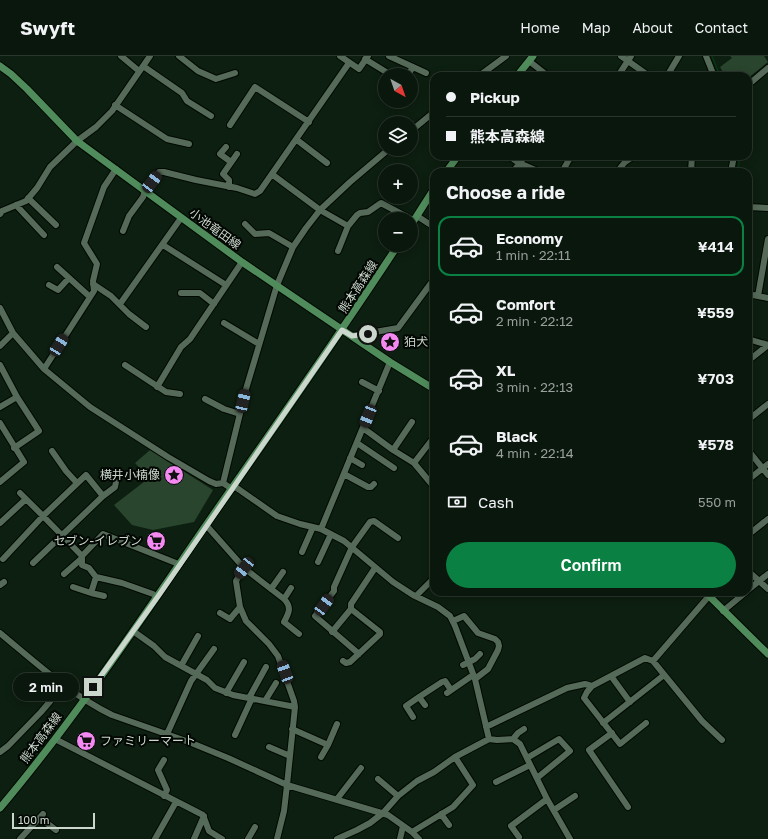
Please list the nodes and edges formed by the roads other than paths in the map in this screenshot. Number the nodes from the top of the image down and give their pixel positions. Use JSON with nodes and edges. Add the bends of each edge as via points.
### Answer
{"nodes":[{"id":1,"x":121,"y":56,"type":"edge"},
{"id":2,"x":150,"y":56,"type":"edge"},
{"id":3,"x":179,"y":56,"type":"edge"},
{"id":4,"x":340,"y":56,"type":"edge"},
{"id":5,"x":389,"y":56,"type":"edge"},
{"id":6,"x":506,"y":56,"type":"edge"},
{"id":7,"x":621,"y":56,"type":"edge"},
{"id":8,"x":679,"y":56,"type":"edge"},
{"id":9,"x":706,"y":56,"type":"edge"},
{"id":10,"x":366,"y":58,"type":"edge"},
{"id":11,"x":629,"y":58,"type":"edge"},
{"id":12,"x":531,"y":59,"type":"edge"},
{"id":13,"x":349,"y":63,"type":"junction"},
{"id":14,"x":0,"y":66,"type":"edge"},
{"id":15,"x":413,"y":67,"type":"joint"},
{"id":16,"x":141,"y":68,"type":"junction"},
{"id":17,"x":381,"y":68,"type":"edge"},
{"id":18,"x":768,"y":68,"type":"edge"},
{"id":19,"x":484,"y":72,"type":"edge"},
{"id":20,"x":520,"y":72,"type":"edge"},
{"id":21,"x":544,"y":72,"type":"edge"},
{"id":22,"x":620,"y":72,"type":"edge"},
{"id":23,"x":645,"y":72,"type":"edge"},
{"id":24,"x":669,"y":72,"type":"edge"},
{"id":25,"x":712,"y":72,"type":"edge"},
{"id":26,"x":236,"y":73,"type":"dead end"},
{"id":27,"x":426,"y":73,"type":"dead end"},
{"id":28,"x":752,"y":82,"type":"edge"},
{"id":29,"x":115,"y":105,"type":"junction"},
{"id":30,"x":430,"y":115,"type":"edge"},
{"id":31,"x":211,"y":116,"type":"dead end"},
{"id":32,"x":309,"y":122,"type":"junction"},
{"id":33,"x":230,"y":125,"type":"dead end"},
{"id":34,"x":418,"y":125,"type":"edge"},
{"id":35,"x":297,"y":140,"type":"junction"},
{"id":36,"x":77,"y":141,"type":"junction"},
{"id":37,"x":189,"y":144,"type":"dead end"},
{"id":38,"x":226,"y":147,"type":"dead end"},
{"id":39,"x":237,"y":154,"type":"dead end"},
{"id":40,"x":381,"y":156,"type":"edge"},
{"id":41,"x":514,"y":160,"type":"edge"},
{"id":42,"x":522,"y":160,"type":"edge"},
{"id":43,"x":628,"y":160,"type":"edge"},
{"id":44,"x":231,"y":162,"type":"junction"},
{"id":45,"x":327,"y":163,"type":"dead end"},
{"id":46,"x":519,"y":164,"type":"junction"},
{"id":47,"x":516,"y":168,"type":"edge"},
{"id":48,"x":530,"y":168,"type":"edge"},
{"id":49,"x":620,"y":168,"type":"edge"},
{"id":50,"x":116,"y":169,"type":"junction"},
{"id":51,"x":273,"y":174,"type":"junction"},
{"id":52,"x":229,"y":187,"type":"junction"},
{"id":53,"x":145,"y":191,"type":"junction"},
{"id":54,"x":430,"y":195,"type":"edge"},
{"id":55,"x":28,"y":198,"type":"junction"},
{"id":56,"x":16,"y":205,"type":"junction"},
{"id":57,"x":752,"y":207,"type":"edge"},
{"id":58,"x":768,"y":208,"type":"edge"},
{"id":59,"x":320,"y":210,"type":"junction"},
{"id":60,"x":399,"y":212,"type":"edge"},
{"id":61,"x":418,"y":213,"type":"edge"},
{"id":62,"x":0,"y":214,"type":"edge"},
{"id":63,"x":181,"y":218,"type":"junction"},
{"id":64,"x":418,"y":222,"type":"edge"},
{"id":65,"x":245,"y":224,"type":"dead end"},
{"id":66,"x":56,"y":226,"type":"dead end"},
{"id":67,"x":348,"y":226,"type":"junction"},
{"id":68,"x":430,"y":226,"type":"edge"},
{"id":69,"x":124,"y":231,"type":"dead end"},
{"id":70,"x":44,"y":235,"type":"dead end"},
{"id":71,"x":768,"y":238,"type":"edge"},
{"id":72,"x":163,"y":245,"type":"junction"},
{"id":73,"x":293,"y":247,"type":"junction"},
{"id":74,"x":338,"y":251,"type":"dead end"},
{"id":75,"x":393,"y":252,"type":"edge"},
{"id":76,"x":242,"y":262,"type":"junction"},
{"id":77,"x":57,"y":267,"type":"dead end"},
{"id":78,"x":69,"y":278,"type":"junction"},
{"id":79,"x":94,"y":284,"type":"junction"},
{"id":80,"x":49,"y":285,"type":"dead end"},
{"id":81,"x":226,"y":285,"type":"junction"},
{"id":82,"x":277,"y":285,"type":"junction"},
{"id":83,"x":430,"y":286,"type":"edge"},
{"id":84,"x":181,"y":293,"type":"dead end"},
{"id":85,"x":752,"y":295,"type":"edge"},
{"id":86,"x":758,"y":296,"type":"junction"},
{"id":87,"x":90,"y":297,"type":"junction"},
{"id":88,"x":768,"y":298,"type":"edge"},
{"id":89,"x":120,"y":304,"type":"junction"},
{"id":90,"x":214,"y":304,"type":"junction"},
{"id":91,"x":0,"y":308,"type":"edge"},
{"id":92,"x":224,"y":323,"type":"dead end"},
{"id":93,"x":146,"y":327,"type":"dead end"},
{"id":94,"x":342,"y":330,"type":"junction"},
{"id":95,"x":13,"y":334,"type":"junction"},
{"id":96,"x":352,"y":336,"type":"junction"},
{"id":97,"x":752,"y":340,"type":"edge"},
{"id":98,"x":259,"y":344,"type":"junction"},
{"id":99,"x":768,"y":345,"type":"edge"},
{"id":100,"x":0,"y":346,"type":"edge"},
{"id":101,"x":752,"y":358,"type":"edge"},
{"id":102,"x":390,"y":362,"type":"junction"},
{"id":103,"x":0,"y":365,"type":"edge"},
{"id":104,"x":125,"y":365,"type":"dead end"},
{"id":105,"x":44,"y":369,"type":"junction"},
{"id":106,"x":362,"y":382,"type":"dead end"},
{"id":107,"x":157,"y":387,"type":"junction"},
{"id":108,"x":430,"y":387,"type":"edge"},
{"id":109,"x":379,"y":391,"type":"junction"},
{"id":110,"x":180,"y":394,"type":"dead end"},
{"id":111,"x":17,"y":397,"type":"junction"},
{"id":112,"x":205,"y":399,"type":"dead end"},
{"id":113,"x":768,"y":404,"type":"edge"},
{"id":114,"x":0,"y":407,"type":"edge"},
{"id":115,"x":240,"y":414,"type":"junction"},
{"id":116,"x":752,"y":417,"type":"edge"},
{"id":117,"x":0,"y":422,"type":"edge"},
{"id":118,"x":412,"y":422,"type":"dead end"},
{"id":119,"x":363,"y":428,"type":"junction"},
{"id":120,"x":430,"y":442,"type":"edge"},
{"id":121,"x":357,"y":443,"type":"junction"},
{"id":122,"x":14,"y":448,"type":"junction"},
{"id":123,"x":393,"y":450,"type":"junction"},
{"id":124,"x":52,"y":451,"type":"dead end"},
{"id":125,"x":752,"y":455,"type":"edge"},
{"id":126,"x":350,"y":458,"type":"junction"},
{"id":127,"x":414,"y":463,"type":"junction"},
{"id":128,"x":768,"y":464,"type":"edge"},
{"id":129,"x":362,"y":465,"type":"dead end"},
{"id":130,"x":394,"y":468,"type":"dead end"},
{"id":131,"x":762,"y":468,"type":"junction"},
{"id":132,"x":344,"y":474,"type":"junction"},
{"id":133,"x":768,"y":475,"type":"edge"},
{"id":134,"x":752,"y":477,"type":"edge"},
{"id":135,"x":1,"y":480,"type":"edge"},
{"id":136,"x":430,"y":481,"type":"edge"},
{"id":137,"x":116,"y":482,"type":"dead end"},
{"id":138,"x":77,"y":483,"type":"junction"},
{"id":139,"x":223,"y":484,"type":"junction"},
{"id":140,"x":374,"y":484,"type":"dead end"},
{"id":141,"x":233,"y":488,"type":"junction"},
{"id":142,"x":20,"y":493,"type":"dead end"},
{"id":143,"x":102,"y":496,"type":"junction"},
{"id":144,"x":26,"y":499,"type":"junction"},
{"id":145,"x":43,"y":516,"type":"junction"},
{"id":146,"x":768,"y":519,"type":"edge"},
{"id":147,"x":0,"y":523,"type":"edge"},
{"id":148,"x":206,"y":525,"type":"junction"},
{"id":149,"x":314,"y":527,"type":"junction"},
{"id":150,"x":320,"y":529,"type":"junction"},
{"id":151,"x":752,"y":532,"type":"edge"},
{"id":152,"x":331,"y":534,"type":"junction"},
{"id":153,"x":62,"y":536,"type":"junction"},
{"id":154,"x":398,"y":538,"type":"dead end"},
{"id":155,"x":352,"y":547,"type":"junction"},
{"id":156,"x":302,"y":552,"type":"dead end"},
{"id":157,"x":81,"y":558,"type":"junction"},
{"id":158,"x":3,"y":559,"type":"dead end"},
{"id":159,"x":318,"y":562,"type":"dead end"},
{"id":160,"x":33,"y":563,"type":"dead end"},
{"id":161,"x":176,"y":563,"type":"dead end"},
{"id":162,"x":244,"y":568,"type":"junction"},
{"id":163,"x":375,"y":568,"type":"junction"},
{"id":164,"x":283,"y":572,"type":"dead end"},
{"id":165,"x":64,"y":574,"type":"dead end"},
{"id":166,"x":768,"y":574,"type":"edge"},
{"id":167,"x":752,"y":575,"type":"edge"},
{"id":168,"x":96,"y":577,"type":"junction"},
{"id":169,"x":759,"y":581,"type":"junction"},
{"id":170,"x":430,"y":582,"type":"edge"},
{"id":171,"x":73,"y":587,"type":"dead end"},
{"id":172,"x":752,"y":587,"type":"edge"},
{"id":173,"x":292,"y":588,"type":"dead end"},
{"id":174,"x":271,"y":589,"type":"junction"},
{"id":175,"x":768,"y":589,"type":"edge"},
{"id":176,"x":91,"y":592,"type":"junction"},
{"id":177,"x":153,"y":594,"type":"dead end"},
{"id":178,"x":104,"y":596,"type":"dead end"},
{"id":179,"x":416,"y":596,"type":"junction"},
{"id":180,"x":705,"y":596,"type":"edge"},
{"id":181,"x":709,"y":596,"type":"edge"},
{"id":182,"x":741,"y":596,"type":"edge"},
{"id":183,"x":284,"y":599,"type":"junction"},
{"id":184,"x":240,"y":607,"type":"junction"},
{"id":185,"x":351,"y":609,"type":"junction"},
{"id":186,"x":723,"y":610,"type":"junction"},
{"id":187,"x":220,"y":613,"type":"dead end"},
{"id":188,"x":453,"y":621,"type":"junction"},
{"id":189,"x":133,"y":631,"type":"junction"},
{"id":190,"x":332,"y":632,"type":"junction"},
{"id":191,"x":0,"y":633,"type":"edge"},
{"id":192,"x":299,"y":634,"type":"dead end"},
{"id":193,"x":198,"y":636,"type":"dead end"},
{"id":194,"x":214,"y":649,"type":"dead end"},
{"id":195,"x":359,"y":654,"type":"junction"},
{"id":196,"x":480,"y":654,"type":"dead end"},
{"id":197,"x":768,"y":654,"type":"edge"},
{"id":198,"x":653,"y":660,"type":"junction"},
{"id":199,"x":343,"y":661,"type":"dead end"},
{"id":200,"x":244,"y":662,"type":"dead end"},
{"id":201,"x":465,"y":663,"type":"junction"},
{"id":202,"x":181,"y":666,"type":"junction"},
{"id":203,"x":266,"y":667,"type":"dead end"},
{"id":204,"x":197,"y":675,"type":"junction"},
{"id":205,"x":664,"y":675,"type":"junction"},
{"id":206,"x":611,"y":676,"type":"junction"},
{"id":207,"x":474,"y":677,"type":"junction"},
{"id":208,"x":276,"y":683,"type":"dead end"},
{"id":209,"x":64,"y":685,"type":"junction"},
{"id":210,"x":592,"y":686,"type":"junction"},
{"id":211,"x":226,"y":693,"type":"junction"},
{"id":212,"x":419,"y":697,"type":"junction"},
{"id":213,"x":85,"y":698,"type":"junction"},
{"id":214,"x":250,"y":698,"type":"junction"},
{"id":215,"x":265,"y":701,"type":"junction"},
{"id":216,"x":630,"y":702,"type":"junction"},
{"id":217,"x":425,"y":705,"type":"dead end"},
{"id":218,"x":295,"y":707,"type":"junction"},
{"id":219,"x":413,"y":717,"type":"dead end"},
{"id":220,"x":603,"y":723,"type":"junction"},
{"id":221,"x":646,"y":723,"type":"dead end"},
{"id":222,"x":336,"y":724,"type":"dead end"},
{"id":223,"x":486,"y":727,"type":"junction"},
{"id":224,"x":292,"y":728,"type":"junction"},
{"id":225,"x":524,"y":729,"type":"dead end"},
{"id":226,"x":612,"y":733,"type":"junction"},
{"id":227,"x":167,"y":734,"type":"junction"},
{"id":228,"x":235,"y":735,"type":"dead end"},
{"id":229,"x":55,"y":739,"type":"junction"},
{"id":230,"x":489,"y":739,"type":"junction"},
{"id":231,"x":513,"y":739,"type":"junction"},
{"id":232,"x":722,"y":740,"type":"dead end"},
{"id":233,"x":328,"y":744,"type":"junction"},
{"id":234,"x":269,"y":747,"type":"dead end"},
{"id":235,"x":0,"y":752,"type":"edge"},
{"id":236,"x":290,"y":756,"type":"junction"},
{"id":237,"x":321,"y":757,"type":"dead end"},
{"id":238,"x":455,"y":757,"type":"junction"},
{"id":239,"x":527,"y":758,"type":"junction"},
{"id":240,"x":164,"y":760,"type":"dead end"},
{"id":241,"x":530,"y":764,"type":"junction"},
{"id":242,"x":361,"y":768,"type":"dead end"},
{"id":243,"x":537,"y":778,"type":"junction"},
{"id":244,"x":378,"y":779,"type":"dead end"},
{"id":245,"x":496,"y":782,"type":"dead end"},
{"id":246,"x":287,"y":785,"type":"junction"},
{"id":247,"x":164,"y":796,"type":"junction"},
{"id":248,"x":398,"y":796,"type":"junction"},
{"id":249,"x":575,"y":796,"type":"dead end"},
{"id":250,"x":337,"y":799,"type":"junction"},
{"id":251,"x":547,"y":799,"type":"junction"},
{"id":252,"x":176,"y":802,"type":"junction"},
{"id":253,"x":628,"y":806,"type":"dead end"},
{"id":254,"x":0,"y":808,"type":"edge"},
{"id":255,"x":554,"y":810,"type":"junction"},
{"id":256,"x":383,"y":813,"type":"junction"},
{"id":257,"x":441,"y":814,"type":"junction"},
{"id":258,"x":204,"y":816,"type":"junction"},
{"id":259,"x":450,"y":825,"type":"dead end"},
{"id":260,"x":404,"y":826,"type":"junction"},
{"id":261,"x":255,"y":827,"type":"dead end"},
{"id":262,"x":56,"y":830,"type":"dead end"},
{"id":263,"x":412,"y":832,"type":"junction"},
{"id":264,"x":519,"y":837,"type":"dead end"},
{"id":265,"x":20,"y":839,"type":"edge"},
{"id":266,"x":155,"y":839,"type":"edge"},
{"id":267,"x":194,"y":839,"type":"edge"},
{"id":268,"x":222,"y":839,"type":"edge"},
{"id":269,"x":248,"y":839,"type":"edge"},
{"id":270,"x":277,"y":839,"type":"edge"},
{"id":271,"x":337,"y":839,"type":"edge"},
{"id":272,"x":400,"y":839,"type":"edge"},
{"id":273,"x":419,"y":839,"type":"edge"},
{"id":274,"x":570,"y":839,"type":"edge"}],
"edges":[{"from":1,"to":16,"type":"street"},
{"from":2,"to":16,"type":"street"},
{"from":3,"to":26,"type":"street","via":[[198,71],[216,79]]},
{"from":4,"to":13,"type":"street"},
{"from":5,"to":15,"type":"street"},
{"from":6,"to":19,"type":"street"},
{"from":7,"to":11,"type":"street"},
{"from":8,"to":24,"type":"street"},
{"from":9,"to":25,"type":"street"},
{"from":10,"to":13,"type":"street","via":[[359,69]]},
{"from":10,"to":17,"type":"street"},
{"from":11,"to":22,"type":"street"},
{"from":11,"to":23,"type":"street"},
{"from":12,"to":20,"type":"main road"},
{"from":12,"to":21,"type":"street"},
{"from":13,"to":32,"type":"street"},
{"from":14,"to":36,"type":"main road","name":"小池竜田線"},
{"from":15,"to":27,"type":"street"},
{"from":16,"to":29,"type":"street"},
{"from":16,"to":31,"type":"street","via":[[182,93],[187,101]]},
{"from":18,"to":28,"type":"street"},
{"from":29,"to":36,"type":"street","via":[[96,127]]},
{"from":29,"to":37,"type":"street","via":[[167,139]]},
{"from":30,"to":34,"type":"street"},
{"from":32,"to":33,"type":"street","via":[[256,87]]},
{"from":32,"to":35,"type":"street"},
{"from":35,"to":45,"type":"street"},
{"from":35,"to":51,"type":"street"},
{"from":36,"to":50,"type":"main road","name":"小池竜田線"},
{"from":36,"to":55,"type":"street","via":[[50,167]]},
{"from":38,"to":44,"type":"street","via":[[220,154]]},
{"from":39,"to":44,"type":"street"},
{"from":40,"to":59,"type":"street"},
{"from":41,"to":46,"type":"street"},
{"from":42,"to":46,"type":"street"},
{"from":43,"to":49,"type":"street"},
{"from":44,"to":52,"type":"street","via":[[223,174],[229,180]]},
{"from":46,"to":47,"type":"street"},
{"from":46,"to":48,"type":"street"},
{"from":50,"to":53,"type":"main road","name":"小池竜田線"},
{"from":50,"to":79,"type":"street","via":[[104,187],[84,244],[97,264]]},
{"from":51,"to":52,"type":"street","via":[[260,191],[254,194]]},
{"from":51,"to":59,"type":"street"},
{"from":52,"to":53,"type":"street","via":[[159,172]]},
{"from":53,"to":63,"type":"main road","name":"小池竜田線"},
{"from":53,"to":69,"type":"street","via":[[129,216]]},
{"from":54,"to":61,"type":"main road"},
{"from":55,"to":56,"type":"street"},
{"from":55,"to":66,"type":"street"},
{"from":56,"to":62,"type":"street"},
{"from":56,"to":70,"type":"street"},
{"from":57,"to":58,"type":"street"},
{"from":59,"to":67,"type":"street"},
{"from":59,"to":73,"type":"street"},
{"from":60,"to":67,"type":"street","via":[[381,202],[368,212],[357,215]]},
{"from":63,"to":72,"type":"street"},
{"from":63,"to":76,"type":"main road","name":"小池竜田線"},
{"from":64,"to":68,"type":"street"},
{"from":65,"to":73,"type":"street","via":[[255,234],[269,233]]},
{"from":67,"to":74,"type":"street"},
{"from":71,"to":86,"type":"street"},
{"from":72,"to":81,"type":"street"},
{"from":72,"to":89,"type":"street"},
{"from":73,"to":82,"type":"street"},
{"from":75,"to":94,"type":"main road","name":"熊本高森線"},
{"from":76,"to":81,"type":"street"},
{"from":76,"to":82,"type":"main road","name":"小池竜田線"},
{"from":77,"to":78,"type":"street"},
{"from":78,"to":80,"type":"street","via":[[58,290]]},
{"from":78,"to":87,"type":"street"},
{"from":79,"to":87,"type":"street"},
{"from":79,"to":89,"type":"street"},
{"from":81,"to":90,"type":"street"},
{"from":82,"to":94,"type":"main road","name":"小池竜田線"},
{"from":82,"to":98,"type":"street"},
{"from":83,"to":96,"type":"street","via":[[398,328]]},
{"from":84,"to":90,"type":"street","via":[[200,293]]},
{"from":85,"to":86,"type":"street"},
{"from":86,"to":88,"type":"street"},
{"from":87,"to":105,"type":"street"},
{"from":89,"to":93,"type":"street"},
{"from":90,"to":107,"type":"street","via":[[190,339],[181,347]]},
{"from":91,"to":95,"type":"street"},
{"from":92,"to":98,"type":"street"},
{"from":94,"to":96,"type":"main road","name":"小池竜田線"},
{"from":94,"to":141,"type":"main road","name":"熊本高森線"},
{"from":95,"to":100,"type":"street"},
{"from":95,"to":105,"type":"street"},
{"from":96,"to":102,"type":"main road","name":"小池竜田線"},
{"from":97,"to":99,"type":"street"},
{"from":98,"to":115,"type":"street"},
{"from":99,"to":101,"type":"street"},
{"from":102,"to":108,"type":"main road","name":"小池竜田線"},
{"from":102,"to":109,"type":"street"},
{"from":103,"to":111,"type":"street"},
{"from":104,"to":107,"type":"street"},
{"from":105,"to":139,"type":"street","via":[[90,407],[209,481]]},
{"from":106,"to":109,"type":"street"},
{"from":107,"to":110,"type":"street","via":[[166,392]]},
{"from":109,"to":119,"type":"street"},
{"from":111,"to":114,"type":"street"},
{"from":111,"to":122,"type":"street","via":[[39,431]]},
{"from":112,"to":115,"type":"street"},
{"from":113,"to":116,"type":"street"},
{"from":115,"to":139,"type":"street"},
{"from":117,"to":122,"type":"street"},
{"from":118,"to":123,"type":"street"},
{"from":119,"to":121,"type":"street"},
{"from":119,"to":123,"type":"street"},
{"from":120,"to":127,"type":"street"},
{"from":121,"to":126,"type":"street"},
{"from":121,"to":130,"type":"street"},
{"from":122,"to":135,"type":"street","via":[[24,462]]},
{"from":123,"to":127,"type":"street"},
{"from":124,"to":138,"type":"street"},
{"from":125,"to":131,"type":"street"},
{"from":126,"to":129,"type":"street"},
{"from":126,"to":132,"type":"street"},
{"from":127,"to":136,"type":"street"},
{"from":128,"to":131,"type":"street"},
{"from":131,"to":133,"type":"street"},
{"from":131,"to":134,"type":"street"},
{"from":132,"to":140,"type":"street","via":[[368,487]]},
{"from":132,"to":150,"type":"street"},
{"from":137,"to":143,"type":"street","via":[[115,487]]},
{"from":138,"to":143,"type":"street","via":[[86,475]]},
{"from":138,"to":145,"type":"street"},
{"from":139,"to":141,"type":"street"},
{"from":141,"to":148,"type":"main road","name":"熊本高森線"},
{"from":141,"to":149,"type":"street","via":[[277,516]]},
{"from":142,"to":144,"type":"street"},
{"from":143,"to":153,"type":"street"},
{"from":144,"to":145,"type":"street"},
{"from":144,"to":147,"type":"street"},
{"from":145,"to":153,"type":"street"},
{"from":145,"to":158,"type":"street"},
{"from":146,"to":151,"type":"street"},
{"from":148,"to":162,"type":"street"},
{"from":148,"to":189,"type":"main road","name":"熊本高森線"},
{"from":149,"to":150,"type":"street"},
{"from":149,"to":156,"type":"street"},
{"from":150,"to":152,"type":"street"},
{"from":152,"to":155,"type":"street"},
{"from":152,"to":159,"type":"street"},
{"from":153,"to":157,"type":"street"},
{"from":153,"to":160,"type":"street"},
{"from":154,"to":155,"type":"street","via":[[373,521]]},
{"from":155,"to":163,"type":"street"},
{"from":155,"to":190,"type":"street","via":[[334,591],[315,616]]},
{"from":157,"to":161,"type":"street","via":[[104,534]]},
{"from":157,"to":165,"type":"street"},
{"from":157,"to":168,"type":"street","via":[[82,565],[89,568]]},
{"from":162,"to":174,"type":"street"},
{"from":162,"to":184,"type":"street","via":[[236,581]]},
{"from":163,"to":179,"type":"street"},
{"from":163,"to":185,"type":"street","via":[[351,604]]},
{"from":164,"to":174,"type":"street"},
{"from":166,"to":169,"type":"street"},
{"from":167,"to":169,"type":"street"},
{"from":168,"to":176,"type":"street"},
{"from":168,"to":177,"type":"street","via":[[122,582]]},
{"from":169,"to":172,"type":"street"},
{"from":169,"to":175,"type":"street"},
{"from":170,"to":179,"type":"street"},
{"from":171,"to":176,"type":"street"},
{"from":173,"to":183,"type":"street"},
{"from":174,"to":183,"type":"street"},
{"from":176,"to":178,"type":"street"},
{"from":179,"to":188,"type":"street","via":[[445,612]]},
{"from":180,"to":198,"type":"street"},
{"from":181,"to":186,"type":"main road"},
{"from":182,"to":186,"type":"street"},
{"from":183,"to":192,"type":"street","via":[[289,608],[284,622]]},
{"from":184,"to":187,"type":"street","via":[[230,619]]},
{"from":184,"to":218,"type":"street","via":[[247,624],[269,644],[280,660]]},
{"from":185,"to":190,"type":"street"},
{"from":185,"to":195,"type":"street","via":[[380,634]]},
{"from":186,"to":197,"type":"main road"},
{"from":188,"to":201,"type":"street"},
{"from":188,"to":207,"type":"street","via":[[464,616],[478,633],[498,642],[498,650],[488,669]]},
{"from":189,"to":202,"type":"street","via":[[165,657]]},
{"from":189,"to":213,"type":"main road","name":"熊本高森線"},
{"from":190,"to":195,"type":"street"},
{"from":191,"to":209,"type":"street"},
{"from":193,"to":202,"type":"street"},
{"from":194,"to":204,"type":"street"},
{"from":195,"to":199,"type":"street","via":[[350,662]]},
{"from":196,"to":201,"type":"street"},
{"from":198,"to":205,"type":"street"},
{"from":198,"to":206,"type":"street","via":[[645,658]]},
{"from":200,"to":211,"type":"street"},
{"from":201,"to":207,"type":"street"},
{"from":202,"to":204,"type":"street"},
{"from":203,"to":214,"type":"street"},
{"from":204,"to":211,"type":"street"},
{"from":204,"to":227,"type":"street","via":[[191,681]]},
{"from":205,"to":216,"type":"street"},
{"from":205,"to":232,"type":"street","via":[[702,721]]},
{"from":206,"to":210,"type":"street"},
{"from":206,"to":216,"type":"street"},
{"from":207,"to":212,"type":"street","via":[[449,691],[444,681]]},
{"from":207,"to":223,"type":"street"},
{"from":208,"to":215,"type":"street"},
{"from":209,"to":213,"type":"street"},
{"from":209,"to":235,"type":"street","via":[[41,712]]},
{"from":210,"to":220,"type":"street","via":[[584,698]]},
{"from":210,"to":223,"type":"street","via":[[585,684],[567,688]]},
{"from":211,"to":214,"type":"street"},
{"from":212,"to":217,"type":"street"},
{"from":212,"to":219,"type":"street","via":[[406,706]]},
{"from":213,"to":227,"type":"street","via":[[112,715]]},
{"from":213,"to":229,"type":"main road","name":"熊本高森線"},
{"from":214,"to":215,"type":"street"},
{"from":214,"to":228,"type":"street"},
{"from":215,"to":218,"type":"street"},
{"from":216,"to":220,"type":"street"},
{"from":218,"to":224,"type":"street"},
{"from":220,"to":226,"type":"street"},
{"from":221,"to":226,"type":"street","via":[[620,744]]},
{"from":222,"to":233,"type":"street"},
{"from":223,"to":230,"type":"street"},
{"from":224,"to":233,"type":"street"},
{"from":224,"to":236,"type":"street"},
{"from":225,"to":231,"type":"street"},
{"from":226,"to":253,"type":"street","via":[[589,750]]},
{"from":227,"to":246,"type":"street"},
{"from":229,"to":247,"type":"street"},
{"from":229,"to":254,"type":"main road","name":"熊本高森線"},
{"from":230,"to":231,"type":"street"},
{"from":230,"to":238,"type":"street"},
{"from":231,"to":239,"type":"street","via":[[520,744]]},
{"from":233,"to":237,"type":"street"},
{"from":234,"to":236,"type":"street"},
{"from":236,"to":246,"type":"street"},
{"from":238,"to":248,"type":"street"},
{"from":238,"to":257,"type":"street","via":[[473,785],[454,807]]},
{"from":239,"to":241,"type":"street"},
{"from":239,"to":243,"type":"street","via":[[559,739],[570,751]]},
{"from":240,"to":247,"type":"street","via":[[158,770],[167,790]]},
{"from":241,"to":243,"type":"street"},
{"from":241,"to":245,"type":"street"},
{"from":242,"to":250,"type":"street"},
{"from":243,"to":251,"type":"street"},
{"from":244,"to":248,"type":"street"},
{"from":246,"to":250,"type":"street"},
{"from":246,"to":270,"type":"street"},
{"from":247,"to":252,"type":"street"},
{"from":248,"to":256,"type":"street"},
{"from":249,"to":255,"type":"street"},
{"from":250,"to":256,"type":"street"},
{"from":251,"to":255,"type":"street"},
{"from":251,"to":264,"type":"street","via":[[511,826]]},
{"from":252,"to":258,"type":"street"},
{"from":252,"to":266,"type":"street"},
{"from":255,"to":274,"type":"street"},
{"from":256,"to":260,"type":"street"},
{"from":256,"to":271,"type":"street","via":[[357,830]]},
{"from":257,"to":259,"type":"street"},
{"from":257,"to":263,"type":"street"},
{"from":258,"to":267,"type":"street"},
{"from":258,"to":268,"type":"street","via":[[209,831]]},
{"from":260,"to":263,"type":"street"},
{"from":260,"to":272,"type":"street"},
{"from":261,"to":269,"type":"street"},
{"from":262,"to":265,"type":"street","via":[[41,816]]},
{"from":263,"to":273,"type":"street"}]}
